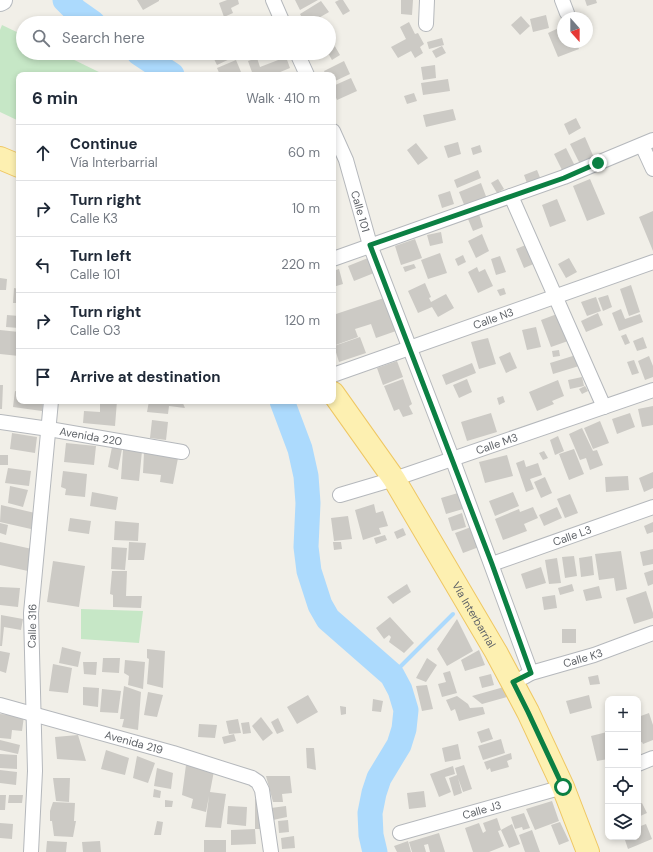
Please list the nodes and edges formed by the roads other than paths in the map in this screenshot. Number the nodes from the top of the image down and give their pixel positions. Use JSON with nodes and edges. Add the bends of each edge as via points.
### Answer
{"nodes":[{"id":1,"x":273,"y":0,"type":"edge"},
{"id":2,"x":427,"y":0,"type":"edge"},
{"id":3,"x":281,"y":16,"type":"edge"},
{"id":4,"x":426,"y":24,"type":"dead end"},
{"id":5,"x":300,"y":60,"type":"edge"},
{"id":6,"x":306,"y":72,"type":"edge"},
{"id":7,"x":336,"y":138,"type":"edge"},
{"id":8,"x":648,"y":143,"type":"edge"},
{"id":9,"x":0,"y":158,"type":"edge"},
{"id":10,"x":16,"y":165,"type":"edge"},
{"id":11,"x":653,"y":169,"type":"edge"},
{"id":12,"x":511,"y":196,"type":"junction"},
{"id":13,"x":370,"y":245,"type":"junction"},
{"id":14,"x":336,"y":258,"type":"edge"},
{"id":15,"x":653,"y":262,"type":"edge"},
{"id":16,"x":556,"y":298,"type":"junction"},
{"id":17,"x":409,"y":348,"type":"junction"},
{"id":18,"x":336,"y":374,"type":"edge"},
{"id":19,"x":653,"y":390,"type":"edge"},
{"id":20,"x":336,"y":397,"type":"edge"},
{"id":21,"x":51,"y":404,"type":"edge"},
{"id":22,"x":604,"y":407,"type":"junction"},
{"id":23,"x":0,"y":422,"type":"edge"},
{"id":24,"x":49,"y":429,"type":"junction"},
{"id":25,"x":182,"y":452,"type":"dead end"},
{"id":26,"x":452,"y":458,"type":"junction"},
{"id":27,"x":394,"y":479,"type":"junction"},
{"id":28,"x":340,"y":494,"type":"dead end"},
{"id":29,"x":651,"y":511,"type":"edge"},
{"id":30,"x":492,"y":564,"type":"junction"},
{"id":31,"x":653,"y":633,"type":"edge"},
{"id":32,"x":522,"y":678,"type":"junction"},
{"id":33,"x":0,"y":705,"type":"edge"},
{"id":34,"x":33,"y":713,"type":"junction"},
{"id":35,"x":653,"y":758,"type":"edge"},
{"id":36,"x":641,"y":763,"type":"edge"},
{"id":37,"x":563,"y":787,"type":"junction"},
{"id":38,"x":400,"y":833,"type":"dead end"},
{"id":39,"x":31,"y":852,"type":"edge"},
{"id":40,"x":271,"y":852,"type":"edge"},
{"id":41,"x":588,"y":852,"type":"edge"}],
"edges":[{"from":1,"to":3,"type":"street"},
{"from":2,"to":4,"type":"street"},
{"from":5,"to":6,"type":"street"},
{"from":7,"to":13,"type":"street","name":"Calle 101","via":[[346,160]]},
{"from":8,"to":11,"type":"street"},
{"from":8,"to":12,"type":"street","via":[[564,178]]},
{"from":9,"to":10,"type":"main road"},
{"from":12,"to":13,"type":"street"},
{"from":12,"to":16,"type":"street"},
{"from":13,"to":14,"type":"street"},
{"from":13,"to":17,"type":"street","name":"Calle 101"},
{"from":15,"to":16,"type":"street","name":"Calle N3"},
{"from":16,"to":17,"type":"street","name":"Calle N3"},
{"from":16,"to":22,"type":"street"},
{"from":17,"to":18,"type":"street","name":"Calle N3"},
{"from":17,"to":26,"type":"street","name":"Calle 101"},
{"from":19,"to":22,"type":"street","name":"Calle M3"},
{"from":20,"to":27,"type":"main road","name":"Vía Interbarrial"},
{"from":21,"to":24,"type":"street","name":"Calle 316"},
{"from":22,"to":26,"type":"street","name":"Calle M3"},
{"from":23,"to":24,"type":"street","name":"Avenida 220"},
{"from":24,"to":25,"type":"street","name":"Avenida 220"},
{"from":24,"to":34,"type":"street","name":"Calle 316","via":[[31,613]]},
{"from":26,"to":27,"type":"street","name":"Calle M3"},
{"from":26,"to":30,"type":"street","name":"Calle 101"},
{"from":27,"to":28,"type":"street","name":"Calle M3"},
{"from":27,"to":32,"type":"main road","name":"Vía Interbarrial"},
{"from":29,"to":30,"type":"street","name":"Calle L3"},
{"from":30,"to":32,"type":"street","name":"Calle 101"},
{"from":31,"to":32,"type":"street","name":"Calle K3"},
{"from":32,"to":37,"type":"main road","name":"Vía Interbarrial","via":[[528,712]]},
{"from":33,"to":34,"type":"street","name":"Avenida 219"},
{"from":34,"to":39,"type":"street","name":"Calle 316"},
{"from":34,"to":40,"type":"street","name":"Avenida 219","via":[[252,778],[258,782],[262,790]]},
{"from":35,"to":36,"type":"street"},
{"from":37,"to":38,"type":"street","name":"Calle J3"},
{"from":37,"to":41,"type":"main road","name":"Vía Interbarrial"}]}
